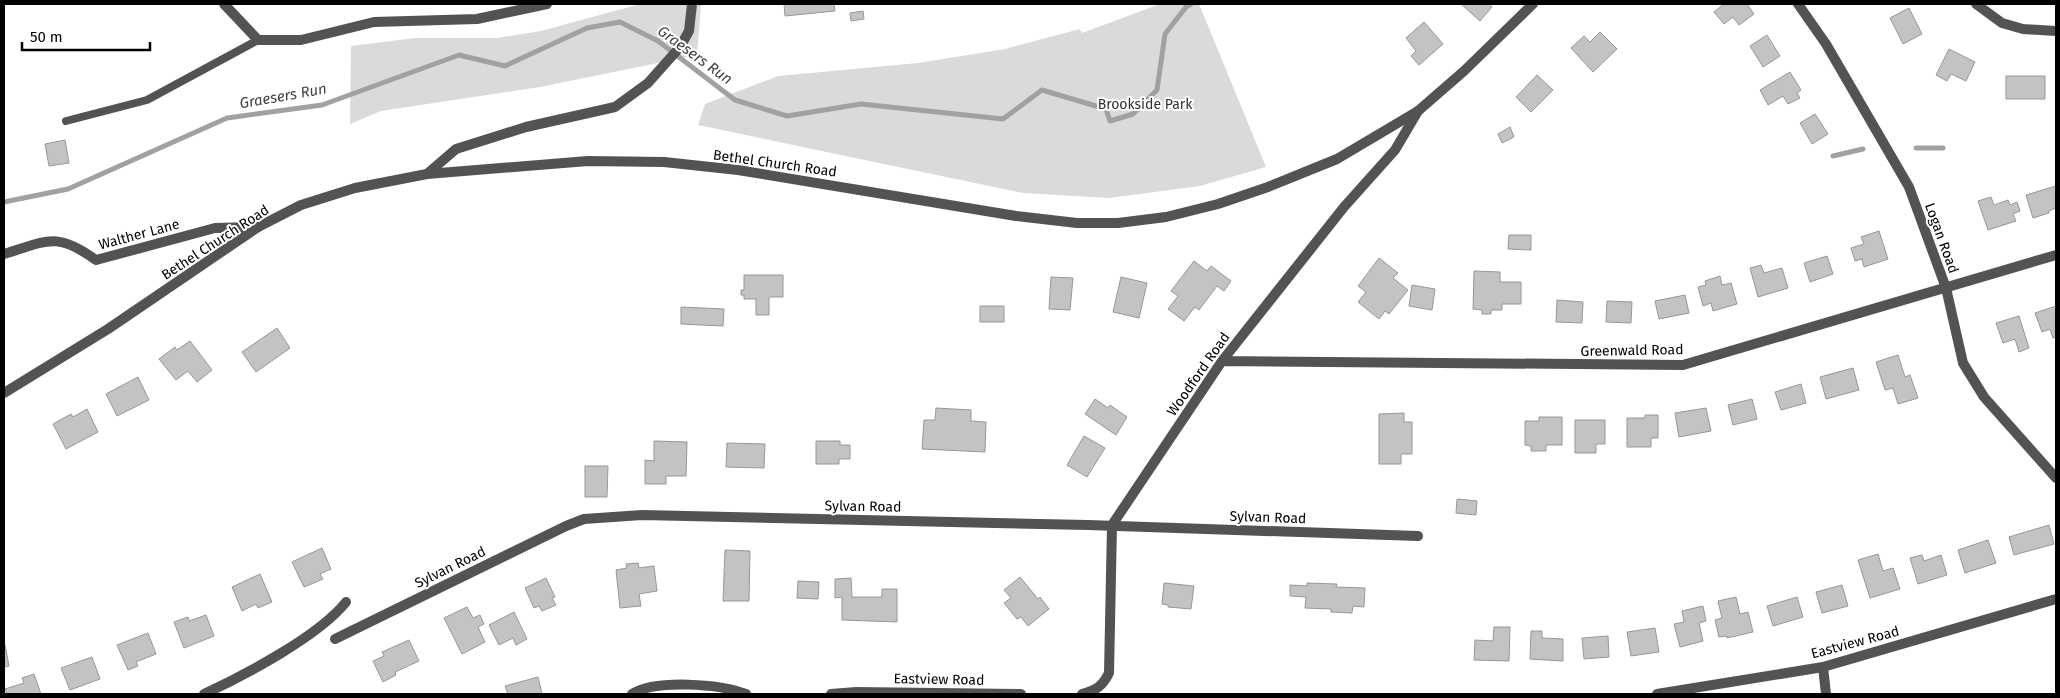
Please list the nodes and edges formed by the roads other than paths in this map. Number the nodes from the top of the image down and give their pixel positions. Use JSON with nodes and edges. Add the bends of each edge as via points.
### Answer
{"nodes":[{"id":1,"x":224,"y":4,"type":"edge"},
{"id":2,"x":547,"y":4,"type":"edge"},
{"id":3,"x":692,"y":4,"type":"edge"},
{"id":4,"x":1534,"y":4,"type":"edge"},
{"id":5,"x":1798,"y":4,"type":"edge"},
{"id":6,"x":1976,"y":4,"type":"edge"},
{"id":7,"x":2056,"y":31,"type":"edge"},
{"id":8,"x":258,"y":40,"type":"junction"},
{"id":9,"x":1418,"y":111,"type":"junction"},
{"id":10,"x":66,"y":121,"type":"dead end"},
{"id":11,"x":427,"y":174,"type":"junction"},
{"id":12,"x":258,"y":227,"type":"junction"},
{"id":13,"x":4,"y":254,"type":"edge"},
{"id":14,"x":2056,"y":255,"type":"edge"},
{"id":15,"x":1946,"y":288,"type":"junction"},
{"id":16,"x":1222,"y":361,"type":"junction"},
{"id":17,"x":4,"y":393,"type":"edge"},
{"id":18,"x":2056,"y":478,"type":"edge"},
{"id":19,"x":1112,"y":526,"type":"junction"},
{"id":20,"x":1418,"y":536,"type":"dead end"},
{"id":21,"x":2056,"y":599,"type":"edge"},
{"id":22,"x":346,"y":602,"type":"dead end"},
{"id":23,"x":335,"y":639,"type":"dead end"},
{"id":24,"x":1823,"y":666,"type":"junction"},
{"id":25,"x":856,"y":693,"type":"edge"},
{"id":26,"x":204,"y":694,"type":"edge"},
{"id":27,"x":632,"y":694,"type":"edge"},
{"id":28,"x":746,"y":694,"type":"edge"},
{"id":29,"x":831,"y":694,"type":"edge"},
{"id":30,"x":1021,"y":694,"type":"edge"},
{"id":31,"x":1082,"y":694,"type":"edge"},
{"id":32,"x":1657,"y":694,"type":"edge"},
{"id":33,"x":1826,"y":694,"type":"edge"}],
"edges":[{"from":1,"to":8,"type":"street"},
{"from":2,"to":8,"type":"street","via":[[477,19],[374,22],[301,40]]},
{"from":3,"to":11,"type":"street","via":[[689,30],[680,47],[648,83],[615,107],[526,127],[456,149]]},
{"from":4,"to":9,"type":"street","name":"Bethel Church Road"},
{"from":5,"to":15,"type":"street","name":"Logan Road","via":[[1826,44],[1908,187]]},
{"from":6,"to":7,"type":"street","via":[[2002,23],[2023,29]]},
{"from":8,"to":10,"type":"lane","via":[[146,100]]},
{"from":9,"to":11,"type":"street","name":"Bethel Church Road","via":[[1337,159],[1268,187],[1218,204],[1118,223],[1077,223],[1016,216],[738,170],[664,162],[588,161]]},
{"from":9,"to":16,"type":"street","name":"Woodford Road","via":[[1395,150],[1344,207]]},
{"from":11,"to":12,"type":"street","name":"Bethel Church Road","via":[[356,188],[301,205]]},
{"from":12,"to":13,"type":"street","name":"Walther Lane","via":[[215,228],[96,260],[64,241],[47,240]]},
{"from":12,"to":17,"type":"street","name":"Bethel Church Road","via":[[108,329]]},
{"from":14,"to":15,"type":"street","name":"Greenwald Road"},
{"from":15,"to":16,"type":"street","name":"Greenwald Road","via":[[1683,365]]},
{"from":15,"to":18,"type":"street","name":"Logan Road","via":[[1963,363],[1984,397]]},
{"from":16,"to":19,"type":"street","name":"Woodford Road"},
{"from":19,"to":20,"type":"street","name":"Sylvan Road"},
{"from":19,"to":23,"type":"street","name":"Sylvan Road","via":[[671,515],[592,518],[566,526]]},
{"from":19,"to":31,"type":"street","via":[[1108,673],[1104,684],[1096,691]]},
{"from":21,"to":24,"type":"street","name":"Eastview Road"},
{"from":22,"to":26,"type":"street","via":[[336,614],[299,641]]},
{"from":24,"to":32,"type":"street","name":"Eastview Road"},
{"from":24,"to":33,"type":"street"},
{"from":25,"to":29,"type":"street","name":"Eastview Road"},
{"from":25,"to":30,"type":"street","name":"Eastview Road"},
{"from":27,"to":28,"type":"street","via":[[666,686],[696,684]]}]}
